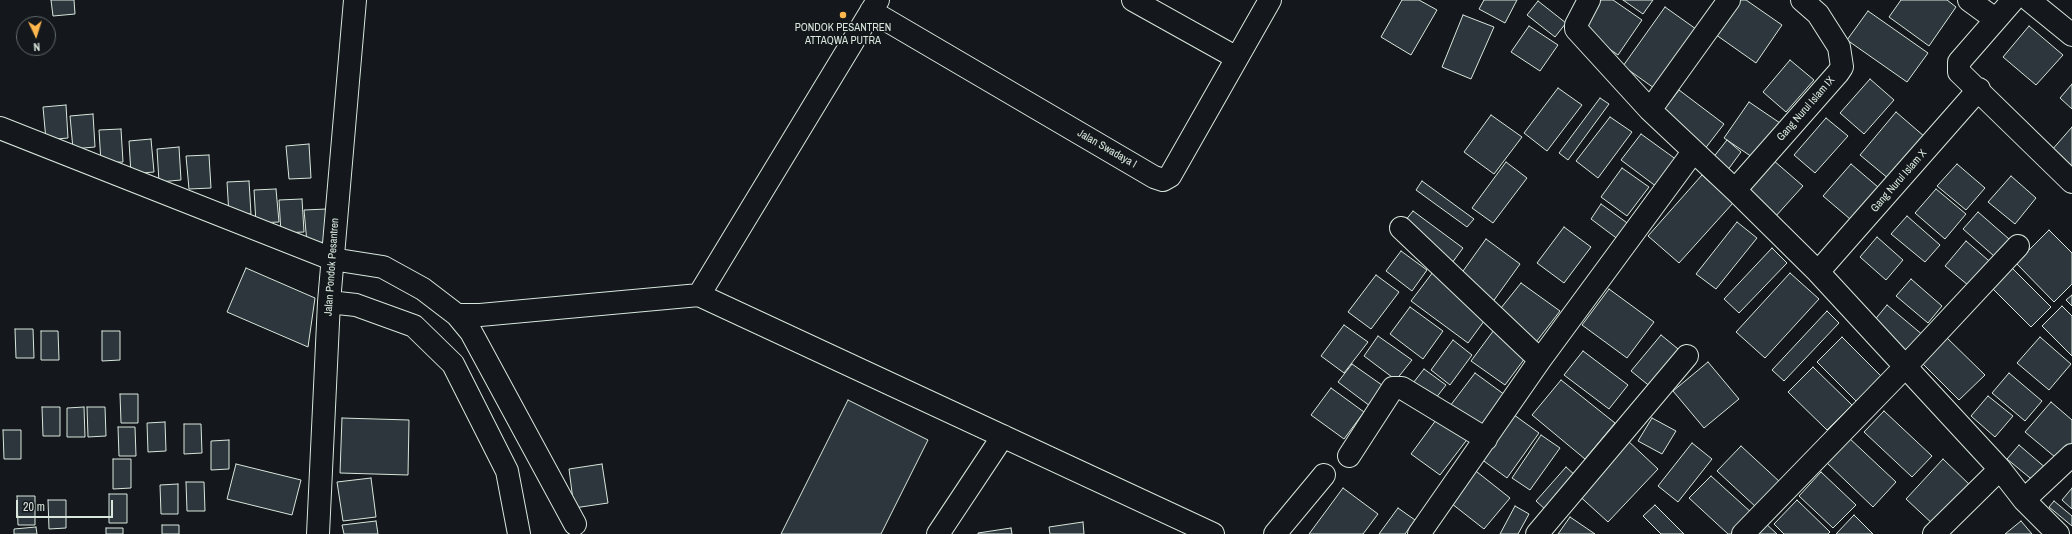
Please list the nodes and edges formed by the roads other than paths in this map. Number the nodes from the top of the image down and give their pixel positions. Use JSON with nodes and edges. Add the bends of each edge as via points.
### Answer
{"nodes":[{"id":1,"x":355,"y":0,"type":"edge"},
{"id":2,"x":1133,"y":0,"type":"edge"},
{"id":3,"x":1270,"y":0,"type":"edge"},
{"id":4,"x":1589,"y":0,"type":"edge"},
{"id":5,"x":1729,"y":0,"type":"edge"},
{"id":6,"x":1802,"y":0,"type":"edge"},
{"id":7,"x":1969,"y":0,"type":"edge"},
{"id":8,"x":2013,"y":0,"type":"edge"},
{"id":9,"x":2028,"y":0,"type":"edge"},
{"id":10,"x":874,"y":6,"type":"edge"},
{"id":11,"x":1822,"y":7,"type":"edge"},
{"id":12,"x":1995,"y":19,"type":"junction"},
{"id":13,"x":2072,"y":35,"type":"edge"},
{"id":14,"x":1237,"y":58,"type":"junction"},
{"id":15,"x":1979,"y":89,"type":"junction"},
{"id":16,"x":1650,"y":110,"type":"junction"},
{"id":17,"x":0,"y":128,"type":"edge"},
{"id":18,"x":1693,"y":152,"type":"junction"},
{"id":19,"x":2072,"y":182,"type":"edge"},
{"id":20,"x":1736,"y":190,"type":"junction"},
{"id":21,"x":1401,"y":228,"type":"dead end"},
{"id":22,"x":2018,"y":246,"type":"dead end"},
{"id":23,"x":332,"y":263,"type":"junction"},
{"id":24,"x":1818,"y":272,"type":"junction"},
{"id":25,"x":699,"y":295,"type":"junction"},
{"id":26,"x":329,"y":301,"type":"junction"},
{"id":27,"x":457,"y":315,"type":"junction"},
{"id":28,"x":1687,"y":356,"type":"dead end"},
{"id":29,"x":1540,"y":360,"type":"junction"},
{"id":30,"x":1905,"y":367,"type":"junction"},
{"id":31,"x":1003,"y":436,"type":"junction"},
{"id":32,"x":1486,"y":439,"type":"junction"},
{"id":33,"x":2072,"y":455,"type":"edge"},
{"id":34,"x":1349,"y":456,"type":"dead end"},
{"id":35,"x":2000,"y":469,"type":"junction"},
{"id":36,"x":1324,"y":475,"type":"dead end"},
{"id":37,"x":2024,"y":500,"type":"junction"},
{"id":38,"x":575,"y":524,"type":"dead end"},
{"id":39,"x":318,"y":534,"type":"edge"},
{"id":40,"x":519,"y":534,"type":"edge"},
{"id":41,"x":938,"y":534,"type":"edge"},
{"id":42,"x":1213,"y":534,"type":"edge"},
{"id":43,"x":1275,"y":534,"type":"edge"},
{"id":44,"x":1419,"y":534,"type":"edge"},
{"id":45,"x":1537,"y":534,"type":"edge"},
{"id":46,"x":1743,"y":534,"type":"edge"},
{"id":47,"x":1934,"y":534,"type":"edge"},
{"id":48,"x":2058,"y":534,"type":"edge"}],
"edges":[{"from":1,"to":23,"type":"street","name":"Jalan Pondok Pesantren"},
{"from":2,"to":14,"type":"street"},
{"from":3,"to":14,"type":"street","name":"Jalan Swadaya I"},
{"from":4,"to":16,"type":"street","via":[[1576,28]]},
{"from":5,"to":16,"type":"street"},
{"from":6,"to":11,"type":"street","name":"Gang Nurul Islam IX"},
{"from":7,"to":12,"type":"street"},
{"from":8,"to":12,"type":"street"},
{"from":9,"to":13,"type":"street"},
{"from":10,"to":14,"type":"street","name":"Jalan Swadaya I","via":[[1154,177],[1163,180],[1170,176]]},
{"from":10,"to":25,"type":"street"},
{"from":11,"to":20,"type":"street","name":"Gang Nurul Islam IX","via":[[1839,47],[1842,67]]},
{"from":12,"to":15,"type":"street","via":[[1959,62],[1959,72]]},
{"from":15,"to":19,"type":"street"},
{"from":15,"to":24,"type":"street","name":"Gang Nurul Islam X"},
{"from":16,"to":18,"type":"street"},
{"from":17,"to":23,"type":"street"},
{"from":18,"to":20,"type":"street"},
{"from":18,"to":29,"type":"street"},
{"from":20,"to":24,"type":"street"},
{"from":21,"to":29,"type":"street"},
{"from":22,"to":30,"type":"street"},
{"from":23,"to":26,"type":"street","name":"Jalan Pondok Pesantren"},
{"from":23,"to":27,"type":"street","via":[[383,267],[423,289]]},
{"from":24,"to":30,"type":"street"},
{"from":25,"to":27,"type":"street"},
{"from":25,"to":31,"type":"street"},
{"from":26,"to":39,"type":"street","name":"Jalan Pondok Pesantren"},
{"from":26,"to":40,"type":"street","via":[[356,305],[414,326],[453,364],[507,471]]},
{"from":27,"to":38,"type":"street","via":[[472,332]]},
{"from":28,"to":45,"type":"street"},
{"from":29,"to":32,"type":"street"},
{"from":30,"to":35,"type":"street"},
{"from":30,"to":46,"type":"street"},
{"from":31,"to":41,"type":"street"},
{"from":31,"to":42,"type":"street"},
{"from":32,"to":34,"type":"street","via":[[1402,388],[1393,388]]},
{"from":32,"to":44,"type":"street"},
{"from":33,"to":37,"type":"street"},
{"from":35,"to":37,"type":"street"},
{"from":35,"to":47,"type":"street"},
{"from":36,"to":43,"type":"street"},
{"from":37,"to":48,"type":"street"}]}
